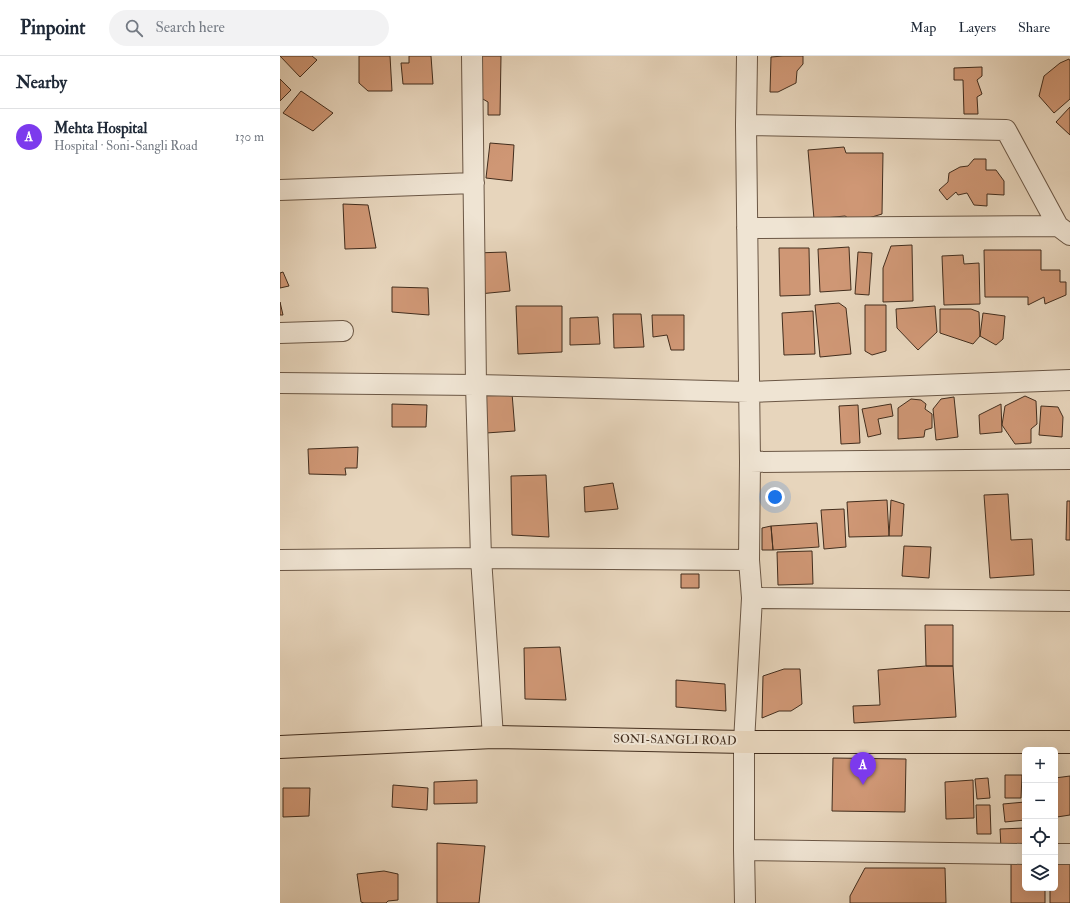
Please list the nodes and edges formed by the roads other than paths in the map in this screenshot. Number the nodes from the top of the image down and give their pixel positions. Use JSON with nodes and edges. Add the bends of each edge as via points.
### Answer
{"nodes":[{"id":1,"x":472,"y":56,"type":"edge"},
{"id":2,"x":747,"y":56,"type":"edge"},
{"id":3,"x":746,"y":125,"type":"junction"},
{"id":4,"x":474,"y":183,"type":"junction"},
{"id":5,"x":280,"y":190,"type":"edge"},
{"id":6,"x":747,"y":228,"type":"junction"},
{"id":7,"x":1064,"y":230,"type":"edge"},
{"id":8,"x":344,"y":330,"type":"dead end"},
{"id":9,"x":280,"y":333,"type":"edge"},
{"id":10,"x":1070,"y":380,"type":"edge"},
{"id":11,"x":280,"y":383,"type":"edge"},
{"id":12,"x":476,"y":386,"type":"junction"},
{"id":13,"x":749,"y":392,"type":"junction"},
{"id":14,"x":1070,"y":460,"type":"edge"},
{"id":15,"x":750,"y":462,"type":"junction"},
{"id":16,"x":481,"y":558,"type":"junction"},
{"id":17,"x":280,"y":560,"type":"edge"},
{"id":18,"x":749,"y":560,"type":"junction"},
{"id":19,"x":752,"y":598,"type":"junction"},
{"id":20,"x":1070,"y":601,"type":"edge"},
{"id":21,"x":493,"y":737,"type":"junction"},
{"id":22,"x":744,"y":742,"type":"junction"},
{"id":23,"x":1070,"y":742,"type":"edge"},
{"id":24,"x":280,"y":747,"type":"edge"},
{"id":25,"x":744,"y":850,"type":"junction"},
{"id":26,"x":1022,"y":854,"type":"edge"},
{"id":27,"x":1058,"y":854,"type":"edge"},
{"id":28,"x":1070,"y":854,"type":"edge"},
{"id":29,"x":745,"y":903,"type":"edge"}],
"edges":[{"from":1,"to":4,"type":"street"},
{"from":2,"to":3,"type":"street"},
{"from":3,"to":6,"type":"street"},
{"from":3,"to":7,"type":"street","via":[[1006,130]]},
{"from":4,"to":5,"type":"street"},
{"from":4,"to":12,"type":"street"},
{"from":6,"to":7,"type":"street"},
{"from":6,"to":13,"type":"street"},
{"from":8,"to":9,"type":"street"},
{"from":10,"to":13,"type":"street"},
{"from":11,"to":12,"type":"street"},
{"from":12,"to":13,"type":"street"},
{"from":12,"to":16,"type":"street"},
{"from":13,"to":15,"type":"street"},
{"from":14,"to":15,"type":"street"},
{"from":15,"to":18,"type":"street"},
{"from":16,"to":17,"type":"street"},
{"from":16,"to":18,"type":"street"},
{"from":16,"to":21,"type":"street"},
{"from":18,"to":19,"type":"street"},
{"from":19,"to":20,"type":"street"},
{"from":19,"to":22,"type":"street"},
{"from":21,"to":22,"type":"main road","name":"SONI-SANGLI ROAD"},
{"from":21,"to":24,"type":"main road","name":"SONI-SANGLI ROAD"},
{"from":22,"to":23,"type":"main road","name":"SONI-SANGLI ROAD"},
{"from":22,"to":25,"type":"street"},
{"from":25,"to":26,"type":"street"},
{"from":25,"to":29,"type":"street"},
{"from":27,"to":28,"type":"street"}]}
